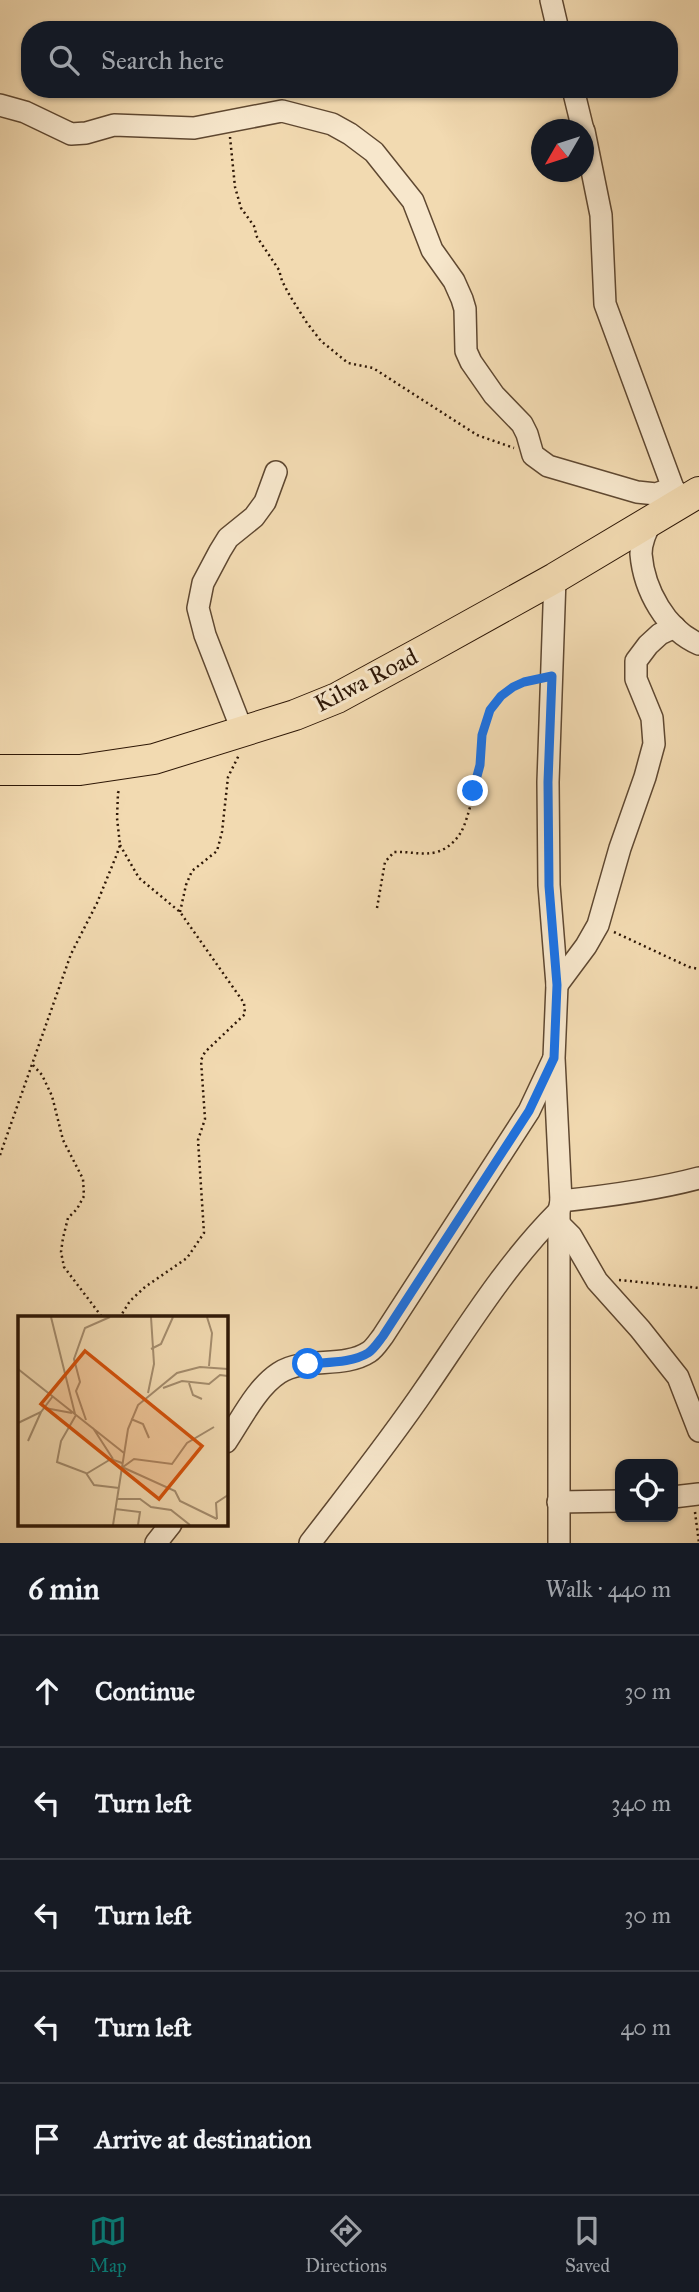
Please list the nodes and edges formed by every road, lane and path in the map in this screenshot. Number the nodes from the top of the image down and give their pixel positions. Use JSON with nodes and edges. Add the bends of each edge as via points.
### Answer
{"nodes":[{"id":1,"x":551,"y":0,"type":"edge"},
{"id":2,"x":556,"y":21,"type":"edge"},
{"id":3,"x":575,"y":98,"type":"edge"},
{"id":4,"x":0,"y":105,"type":"edge"},
{"id":5,"x":580,"y":119,"type":"edge"},
{"id":6,"x":228,"y":121,"type":"junction"},
{"id":7,"x":594,"y":182,"type":"edge"},
{"id":8,"x":533,"y":455,"type":"junction"},
{"id":9,"x":276,"y":472,"type":"dead end"},
{"id":10,"x":685,"y":494,"type":"edge"},
{"id":11,"x":650,"y":522,"type":"junction"},
{"id":12,"x":555,"y":578,"type":"junction"},
{"id":13,"x":675,"y":627,"type":"junction"},
{"id":14,"x":699,"y":644,"type":"edge"},
{"id":15,"x":552,"y":676,"type":"junction"},
{"id":16,"x":242,"y":730,"type":"junction"},
{"id":17,"x":132,"y":762,"type":"junction"},
{"id":18,"x":0,"y":770,"type":"edge"},
{"id":19,"x":120,"y":845,"type":"junction"},
{"id":20,"x":377,"y":908,"type":"dead end"},
{"id":21,"x":180,"y":912,"type":"junction"},
{"id":22,"x":598,"y":925,"type":"junction"},
{"id":23,"x":699,"y":969,"type":"edge"},
{"id":24,"x":557,"y":985,"type":"junction"},
{"id":25,"x":554,"y":1058,"type":"junction"},
{"id":26,"x":32,"y":1065,"type":"junction"},
{"id":27,"x":0,"y":1155,"type":"edge"},
{"id":28,"x":699,"y":1178,"type":"edge"},
{"id":29,"x":561,"y":1212,"type":"junction"},
{"id":30,"x":597,"y":1281,"type":"junction"},
{"id":31,"x":699,"y":1288,"type":"edge"},
{"id":32,"x":101,"y":1316,"type":"edge"},
{"id":33,"x":121,"y":1316,"type":"edge"},
{"id":34,"x":699,"y":1431,"type":"edge"},
{"id":35,"x":228,"y":1439,"type":"edge"},
{"id":36,"x":688,"y":1496,"type":"edge"},
{"id":37,"x":615,"y":1501,"type":"edge"},
{"id":38,"x":558,"y":1502,"type":"junction"},
{"id":39,"x":169,"y":1526,"type":"edge"},
{"id":40,"x":156,"y":1543,"type":"edge"},
{"id":41,"x":310,"y":1543,"type":"edge"},
{"id":42,"x":559,"y":1543,"type":"edge"},
{"id":43,"x":699,"y":1543,"type":"edge"}],
"edges":[{"from":1,"to":2,"type":"street"},
{"from":3,"to":5,"type":"street"},
{"from":4,"to":6,"type":"street","via":[[71,134],[114,125],[194,128]]},
{"from":6,"to":8,"type":"path","via":[[241,208],[321,341],[348,363],[373,368],[477,435]]},
{"from":6,"to":8,"type":"street","via":[[282,111],[332,124],[374,152],[413,201],[432,250],[454,281],[465,309],[466,351],[471,362],[522,424]]},
{"from":7,"to":10,"type":"street","via":[[601,215],[605,304]]},
{"from":8,"to":10,"type":"street","via":[[548,466],[637,492]]},
{"from":9,"to":16,"type":"street","via":[[265,502],[220,551],[203,583],[198,608]]},
{"from":10,"to":11,"type":"highway","name":"Kilwa Road"},
{"from":11,"to":12,"type":"highway","name":"Kilwa Road"},
{"from":11,"to":13,"type":"street","via":[[641,553],[645,576],[663,615]]},
{"from":12,"to":15,"type":"street"},
{"from":12,"to":16,"type":"highway","name":"Kilwa Road","via":[[337,698]]},
{"from":13,"to":14,"type":"street"},
{"from":13,"to":22,"type":"street","via":[[660,634],[636,661],[636,679],[652,718],[654,744]]},
{"from":15,"to":20,"type":"path","via":[[513,687],[490,710],[463,831],[439,851],[417,855],[394,852],[385,862]]},
{"from":15,"to":24,"type":"street","via":[[549,886]]},
{"from":16,"to":17,"type":"highway","name":"Kilwa Road"},
{"from":16,"to":21,"type":"path","via":[[239,756],[228,777],[217,851],[192,871]]},
{"from":17,"to":18,"type":"highway","name":"Kilwa Road","via":[[80,770]]},
{"from":17,"to":19,"type":"path","via":[[118,793]]},
{"from":19,"to":21,"type":"path","via":[[139,878]]},
{"from":19,"to":26,"type":"path","via":[[71,954]]},
{"from":21,"to":33,"type":"path","via":[[244,1003],[245,1014],[201,1060],[205,1119],[198,1140],[204,1233],[187,1258],[145,1287]]},
{"from":22,"to":23,"type":"path"},
{"from":22,"to":24,"type":"street"},
{"from":24,"to":25,"type":"street"},
{"from":25,"to":29,"type":"street"},
{"from":25,"to":35,"type":"street","via":[[529,1111],[371,1351],[281,1371],[258,1394]]},
{"from":26,"to":27,"type":"path"},
{"from":26,"to":32,"type":"path","via":[[52,1096],[63,1140],[83,1179],[83,1196],[68,1218],[63,1238],[64,1267]]},
{"from":28,"to":29,"type":"street","via":[[611,1196]]},
{"from":29,"to":30,"type":"street"},
{"from":29,"to":38,"type":"street"},
{"from":29,"to":41,"type":"street","via":[[507,1269]]},
{"from":30,"to":31,"type":"path"},
{"from":30,"to":34,"type":"street","via":[[678,1377]]},
{"from":36,"to":43,"type":"path"},
{"from":37,"to":38,"type":"street"},
{"from":38,"to":42,"type":"street"},
{"from":39,"to":40,"type":"street"}]}
